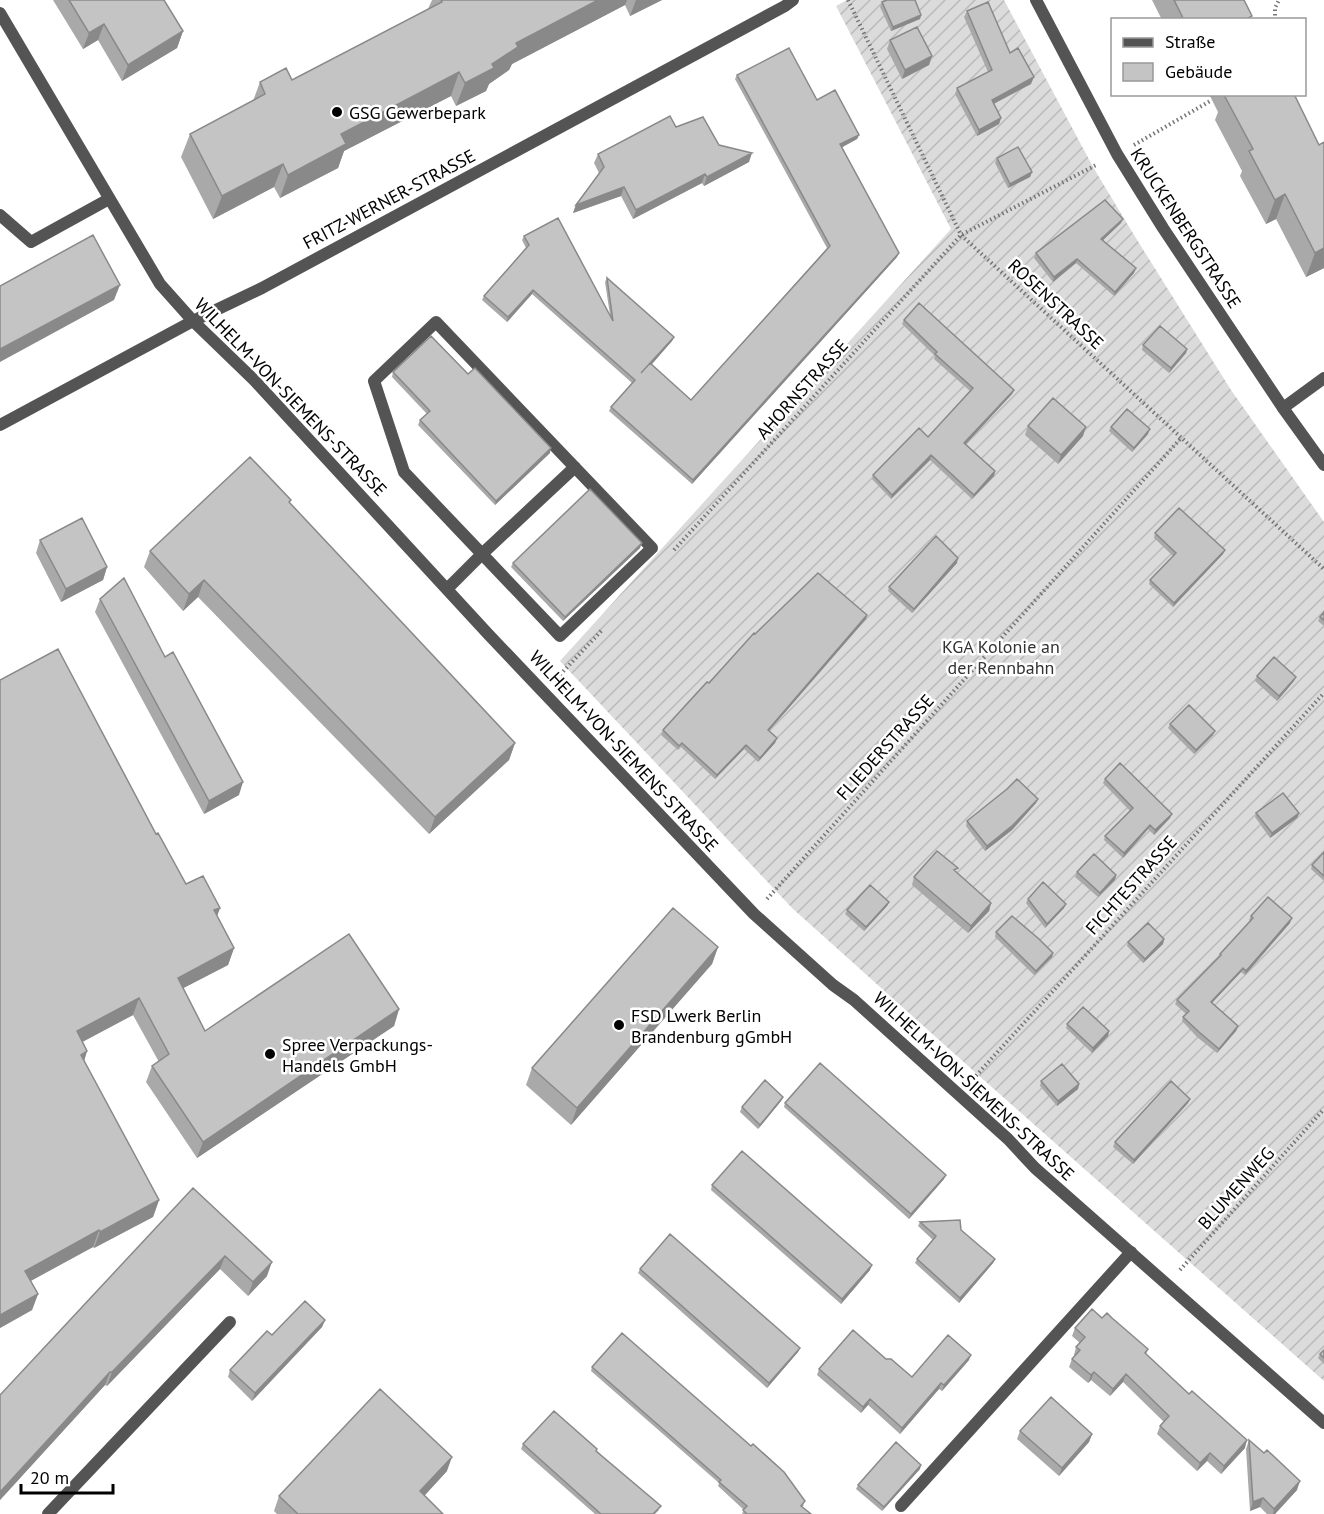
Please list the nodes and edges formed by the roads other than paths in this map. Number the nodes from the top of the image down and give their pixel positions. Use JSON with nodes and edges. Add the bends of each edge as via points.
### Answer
{"nodes":[{"id":1,"x":793,"y":0,"type":"edge"},
{"id":2,"x":1036,"y":0,"type":"edge"},
{"id":3,"x":0,"y":14,"type":"edge"},
{"id":4,"x":109,"y":199,"type":"junction"},
{"id":5,"x":0,"y":215,"type":"edge"},
{"id":6,"x":193,"y":321,"type":"junction"},
{"id":7,"x":1324,"y":378,"type":"edge"},
{"id":8,"x":1282,"y":408,"type":"junction"},
{"id":9,"x":0,"y":424,"type":"edge"},
{"id":10,"x":1324,"y":465,"type":"edge"},
{"id":11,"x":575,"y":467,"type":"junction"},
{"id":12,"x":482,"y":554,"type":"junction"},
{"id":13,"x":447,"y":589,"type":"junction"},
{"id":14,"x":1131,"y":1252,"type":"junction"},
{"id":15,"x":230,"y":1322,"type":"dead end"},
{"id":16,"x":1324,"y":1424,"type":"edge"},
{"id":17,"x":900,"y":1506,"type":"dead end"},
{"id":18,"x":48,"y":1514,"type":"edge"}],
"edges":[{"from":1,"to":6,"type":"street","name":"FRITZ-WERNER-STRASSE","via":[[262,288]]},
{"from":2,"to":8,"type":"street","name":"KRUCKENBERGSTRASSE","via":[[1117,154]]},
{"from":3,"to":4,"type":"street","name":"WILHELM-VON-SIEMENS-STRASSE"},
{"from":4,"to":5,"type":"street","via":[[31,242]]},
{"from":4,"to":6,"type":"street","name":"WILHELM-VON-SIEMENS-STRASSE","via":[[160,284]]},
{"from":6,"to":9,"type":"street","name":"FRITZ-WERNER-STRASSE"},
{"from":6,"to":13,"type":"street","name":"WILHELM-VON-SIEMENS-STRASSE","via":[[254,380]]},
{"from":7,"to":8,"type":"street"},
{"from":8,"to":10,"type":"street","name":"KRUCKENBERGSTRASSE"},
{"from":11,"to":12,"type":"street"},
{"from":11,"to":12,"type":"street","via":[[652,548],[560,636]]},
{"from":11,"to":12,"type":"street","via":[[436,322],[374,381],[404,472]]},
{"from":12,"to":13,"type":"street"},
{"from":13,"to":14,"type":"street","name":"WILHELM-VON-SIEMENS-STRASSE","via":[[753,914],[854,1000]]},
{"from":14,"to":16,"type":"street","name":"WILHELM-VON-SIEMENS-STRASSE"},
{"from":14,"to":17,"type":"street"},
{"from":15,"to":18,"type":"street"}]}
